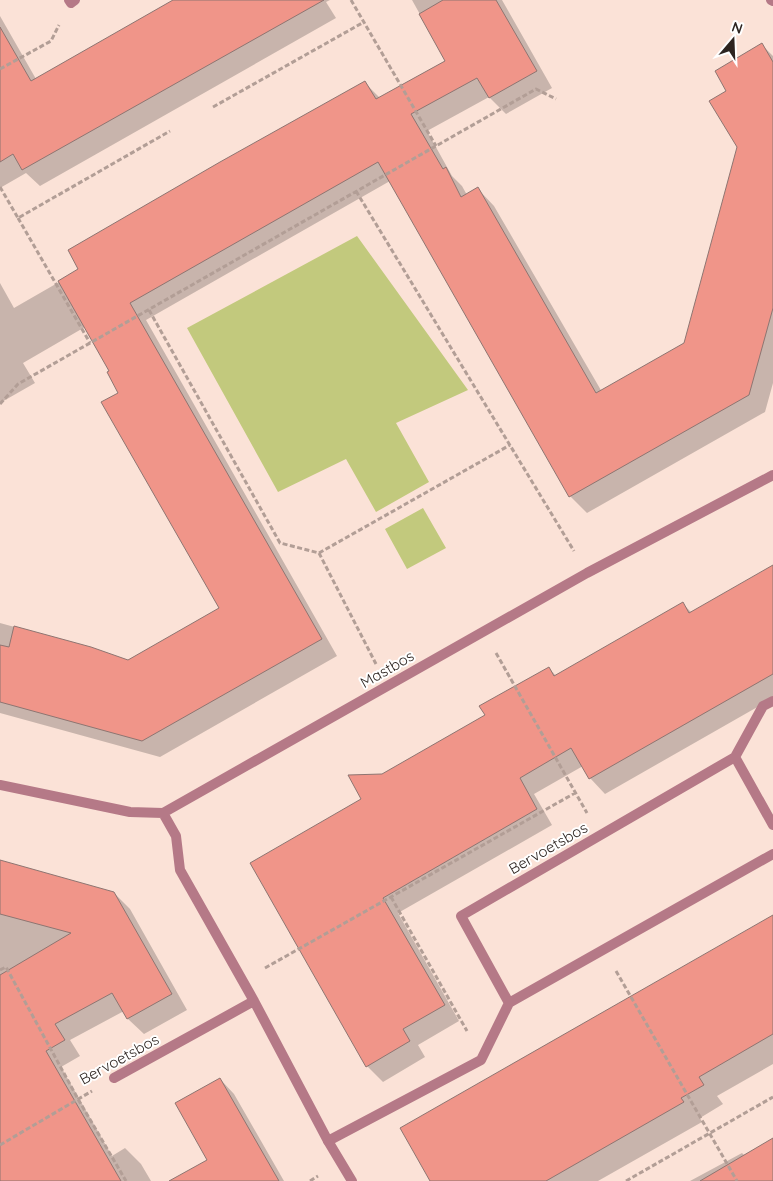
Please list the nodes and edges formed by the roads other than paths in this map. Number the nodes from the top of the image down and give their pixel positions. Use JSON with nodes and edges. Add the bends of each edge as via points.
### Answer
{"nodes":[{"id":1,"x":773,"y":475,"type":"edge"},
{"id":2,"x":773,"y":701,"type":"edge"},
{"id":3,"x":736,"y":757,"type":"junction"},
{"id":4,"x":0,"y":785,"type":"edge"},
{"id":5,"x":163,"y":813,"type":"junction"},
{"id":6,"x":773,"y":825,"type":"edge"},
{"id":7,"x":773,"y":854,"type":"edge"},
{"id":8,"x":254,"y":1001,"type":"junction"},
{"id":9,"x":509,"y":1003,"type":"junction"},
{"id":10,"x":114,"y":1078,"type":"road end"},
{"id":11,"x":328,"y":1141,"type":"junction"},
{"id":12,"x":352,"y":1181,"type":"edge"}],
"edges":[{"from":1,"to":5,"type":"street","name":"Mastbos","via":[[587,573]]},
{"from":2,"to":3,"type":"street","via":[[763,706]]},
{"from":3,"to":6,"type":"street"},
{"from":3,"to":9,"type":"street","name":"Bervoetsbos","via":[[461,916]]},
{"from":4,"to":5,"type":"street","via":[[130,812]]},
{"from":5,"to":8,"type":"street","via":[[176,836],[180,870]]},
{"from":7,"to":9,"type":"street"},
{"from":8,"to":10,"type":"street","name":"Bervoetsbos"},
{"from":8,"to":11,"type":"street"},
{"from":9,"to":11,"type":"street","via":[[480,1060]]},
{"from":11,"to":12,"type":"street"}]}
